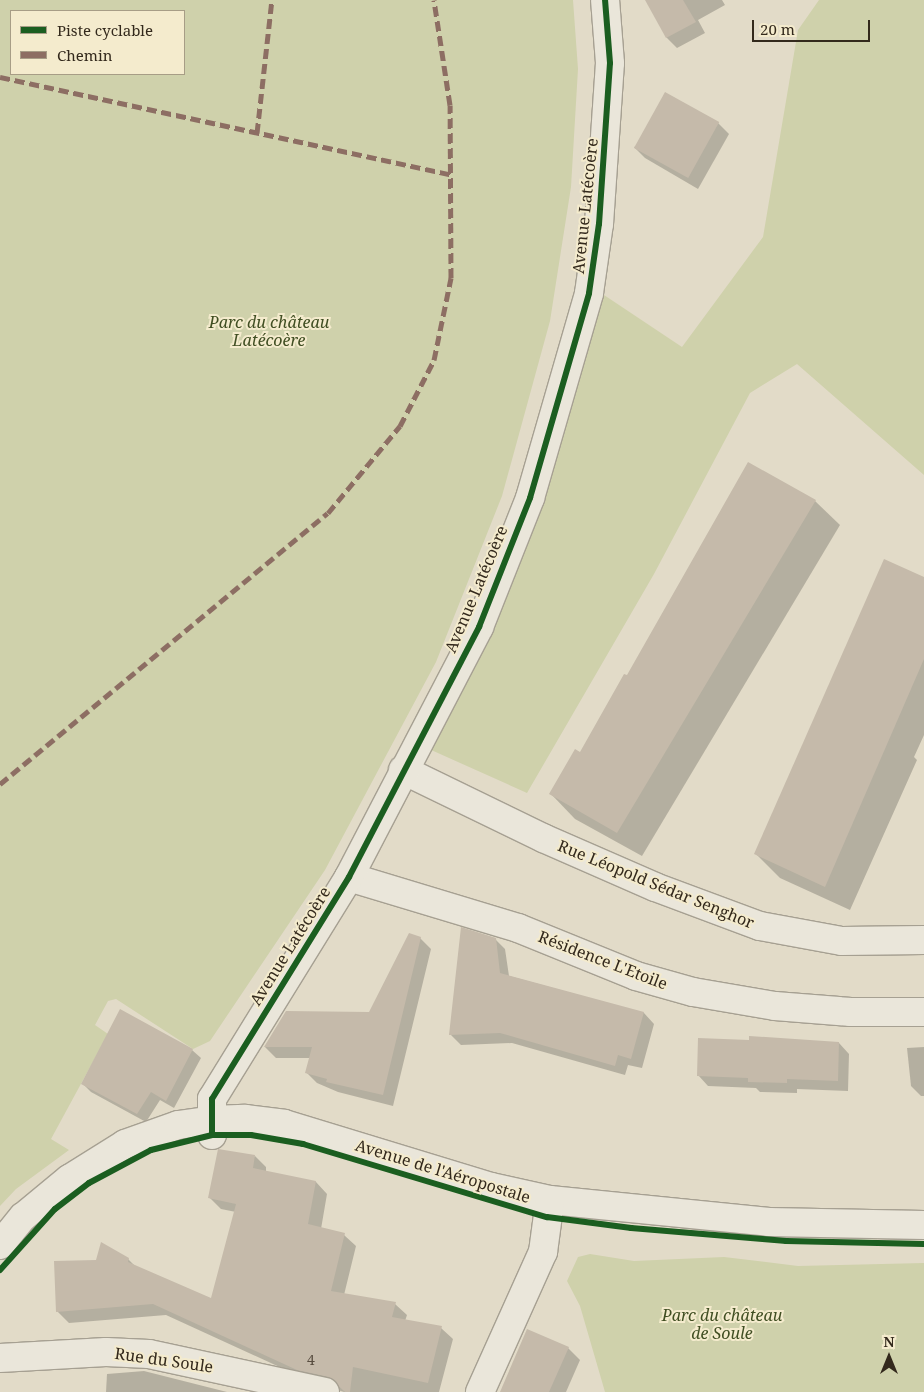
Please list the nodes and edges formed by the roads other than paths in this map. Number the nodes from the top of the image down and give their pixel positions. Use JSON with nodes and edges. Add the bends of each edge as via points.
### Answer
{"nodes":[{"id":1,"x":605,"y":0,"type":"edge"},
{"id":2,"x":403,"y":770,"type":"junction"},
{"id":3,"x":349,"y":877,"type":"junction"},
{"id":4,"x":924,"y":940,"type":"edge"},
{"id":5,"x":924,"y":1012,"type":"edge"},
{"id":6,"x":212,"y":1127,"type":"junction"},
{"id":7,"x":550,"y":1200,"type":"junction"},
{"id":8,"x":924,"y":1226,"type":"edge"},
{"id":9,"x":0,"y":1245,"type":"edge"},
{"id":10,"x":0,"y":1358,"type":"edge"},
{"id":11,"x":325,"y":1392,"type":"edge"},
{"id":12,"x":480,"y":1392,"type":"edge"}],
"edges":[{"from":1,"to":2,"type":"street","name":"Avenue Latécoère","via":[[610,63],[599,224],[589,293],[530,498],[479,627]]},
{"from":2,"to":3,"type":"street","name":"Avenue Latécoère"},
{"from":2,"to":4,"type":"street","name":"Rue Léopold Sédar Senghor","via":[[542,838],[655,887],[760,926],[842,941]]},
{"from":3,"to":5,"type":"street","name":"Résidence L'Etoile","via":[[518,928],[636,976],[694,992],[775,1006],[851,1012]]},
{"from":3,"to":6,"type":"street","name":"Avenue Latécoère","via":[[212,1099]]},
{"from":6,"to":7,"type":"street","name":"Avenue de l'Aéropostale","via":[[245,1119],[284,1124],[491,1187]]},
{"from":6,"to":9,"type":"street","name":"Avenue de l'Aéropostale","via":[[178,1125],[125,1144],[69,1179],[23,1216]]},
{"from":7,"to":8,"type":"street","name":"Avenue de l'Aéropostale","via":[[769,1222]]},
{"from":7,"to":12,"type":"street","via":[[543,1252]]},
{"from":10,"to":11,"type":"street","name":"Rue du Soule","via":[[106,1352],[149,1354]]}]}
